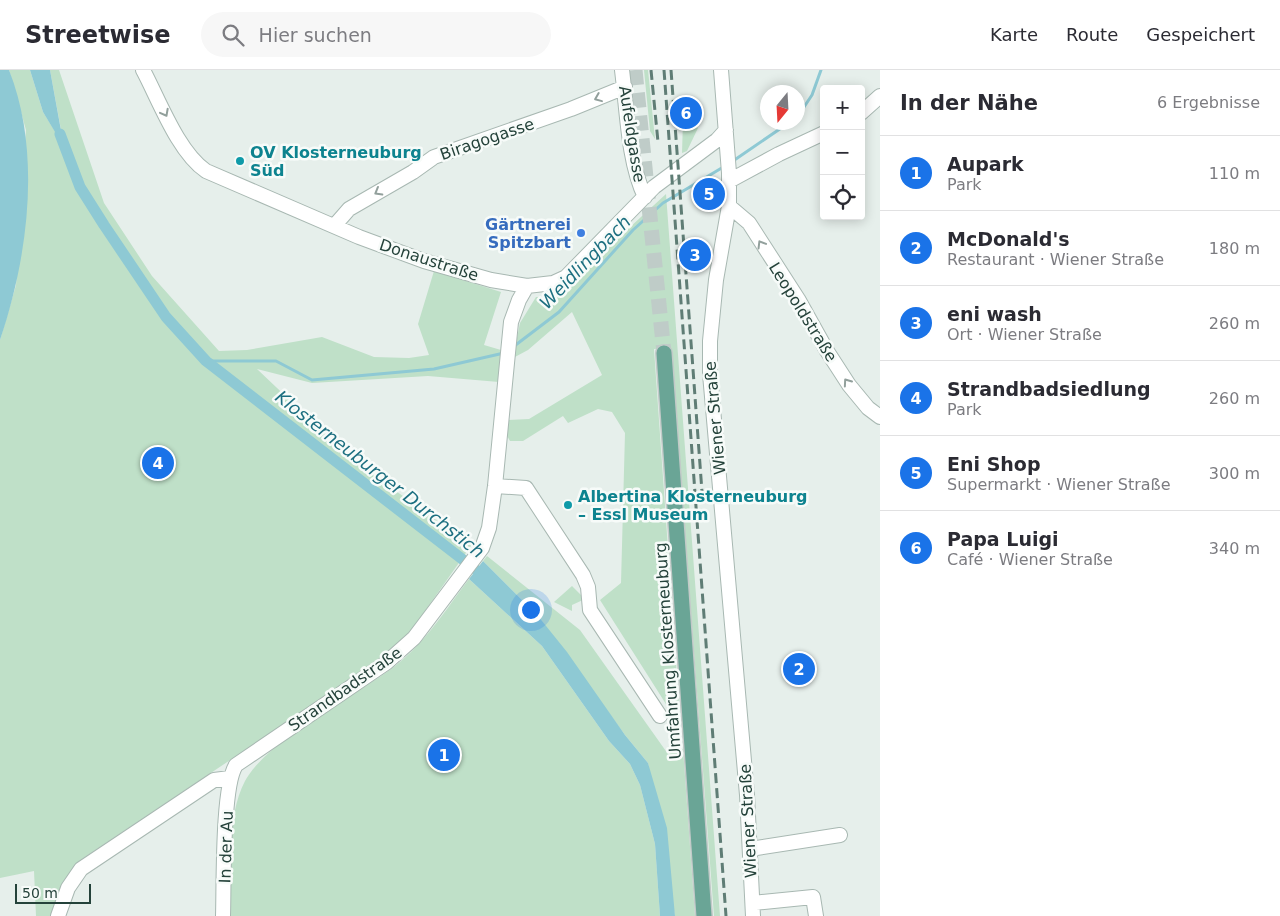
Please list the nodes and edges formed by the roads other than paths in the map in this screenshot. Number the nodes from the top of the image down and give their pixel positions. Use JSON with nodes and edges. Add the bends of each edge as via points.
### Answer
{"nodes":[{"id":1,"x":143,"y":70,"type":"edge"},
{"id":2,"x":622,"y":70,"type":"edge"},
{"id":3,"x":722,"y":70,"type":"edge"},
{"id":4,"x":625,"y":87,"type":"junction"},
{"id":5,"x":880,"y":96,"type":"edge"},
{"id":6,"x":865,"y":109,"type":"edge"},
{"id":7,"x":726,"y":130,"type":"junction"},
{"id":8,"x":820,"y":135,"type":"edge"},
{"id":9,"x":729,"y":177,"type":"junction"},
{"id":10,"x":645,"y":197,"type":"junction"},
{"id":11,"x":729,"y":206,"type":"junction"},
{"id":12,"x":338,"y":222,"type":"junction"},
{"id":13,"x":527,"y":286,"type":"junction"},
{"id":14,"x":664,"y":353,"type":"tunnel mouth"},
{"id":15,"x":880,"y":418,"type":"edge"},
{"id":16,"x":495,"y":486,"type":"junction"},
{"id":17,"x":660,"y":716,"type":"dead end"},
{"id":18,"x":230,"y":778,"type":"junction"},
{"id":19,"x":840,"y":835,"type":"dead end"},
{"id":20,"x":750,"y":849,"type":"junction"},
{"id":21,"x":753,"y":909,"type":"edge"},
{"id":22,"x":58,"y":916,"type":"edge"},
{"id":23,"x":223,"y":916,"type":"edge"},
{"id":24,"x":704,"y":916,"type":"edge"},
{"id":25,"x":816,"y":916,"type":"edge"}],
"edges":[{"from":1,"to":12,"type":"street","name":"Donaustraße","one_way":true,"via":[[183,146],[199,166],[290,207]]},
{"from":2,"to":4,"type":"street","name":"Aufeldgasse"},
{"from":3,"to":7,"type":"street","name":"Wiener Straße"},
{"from":4,"to":10,"type":"street","name":"Aufeldgasse","via":[[633,152],[640,188]]},
{"from":4,"to":12,"type":"street","name":"Biragogasse","one_way":true,"via":[[434,157],[349,209]]},
{"from":5,"to":6,"type":"street"},
{"from":7,"to":9,"type":"street","name":"Wiener Straße"},
{"from":7,"to":10,"type":"street","name":"Donaustraße","via":[[671,172]]},
{"from":8,"to":9,"type":"street"},
{"from":9,"to":11,"type":"street","name":"Wiener Straße"},
{"from":10,"to":13,"type":"street","name":"Donaustraße","via":[[566,277],[553,283]]},
{"from":15,"to":11,"type":"street","name":"Leopoldstraße","one_way":true,"via":[[849,385],[749,223]]},
{"from":11,"to":20,"type":"street","name":"Wiener Straße","via":[[716,280],[710,374],[725,519]]},
{"from":12,"to":13,"type":"street","name":"Donaustraße","via":[[379,245],[424,261],[491,280]]},
{"from":13,"to":16,"type":"street","name":"Strandbadstraße","via":[[515,309],[510,330]]},
{"from":14,"to":24,"type":"main road","name":"Umfahrung Klosterneuburg"},
{"from":16,"to":17,"type":"street","via":[[526,488],[583,575],[588,587],[590,610]]},
{"from":16,"to":18,"type":"street","name":"Strandbadstraße","via":[[489,528],[482,548],[414,638],[386,663],[240,761]]},
{"from":18,"to":22,"type":"street","via":[[214,780],[81,869],[68,888]]},
{"from":18,"to":23,"type":"street","name":"In der Au"},
{"from":19,"to":20,"type":"street"},
{"from":20,"to":21,"type":"street","name":"Wiener Straße"},
{"from":21,"to":25,"type":"street","via":[[813,897]]}]}
